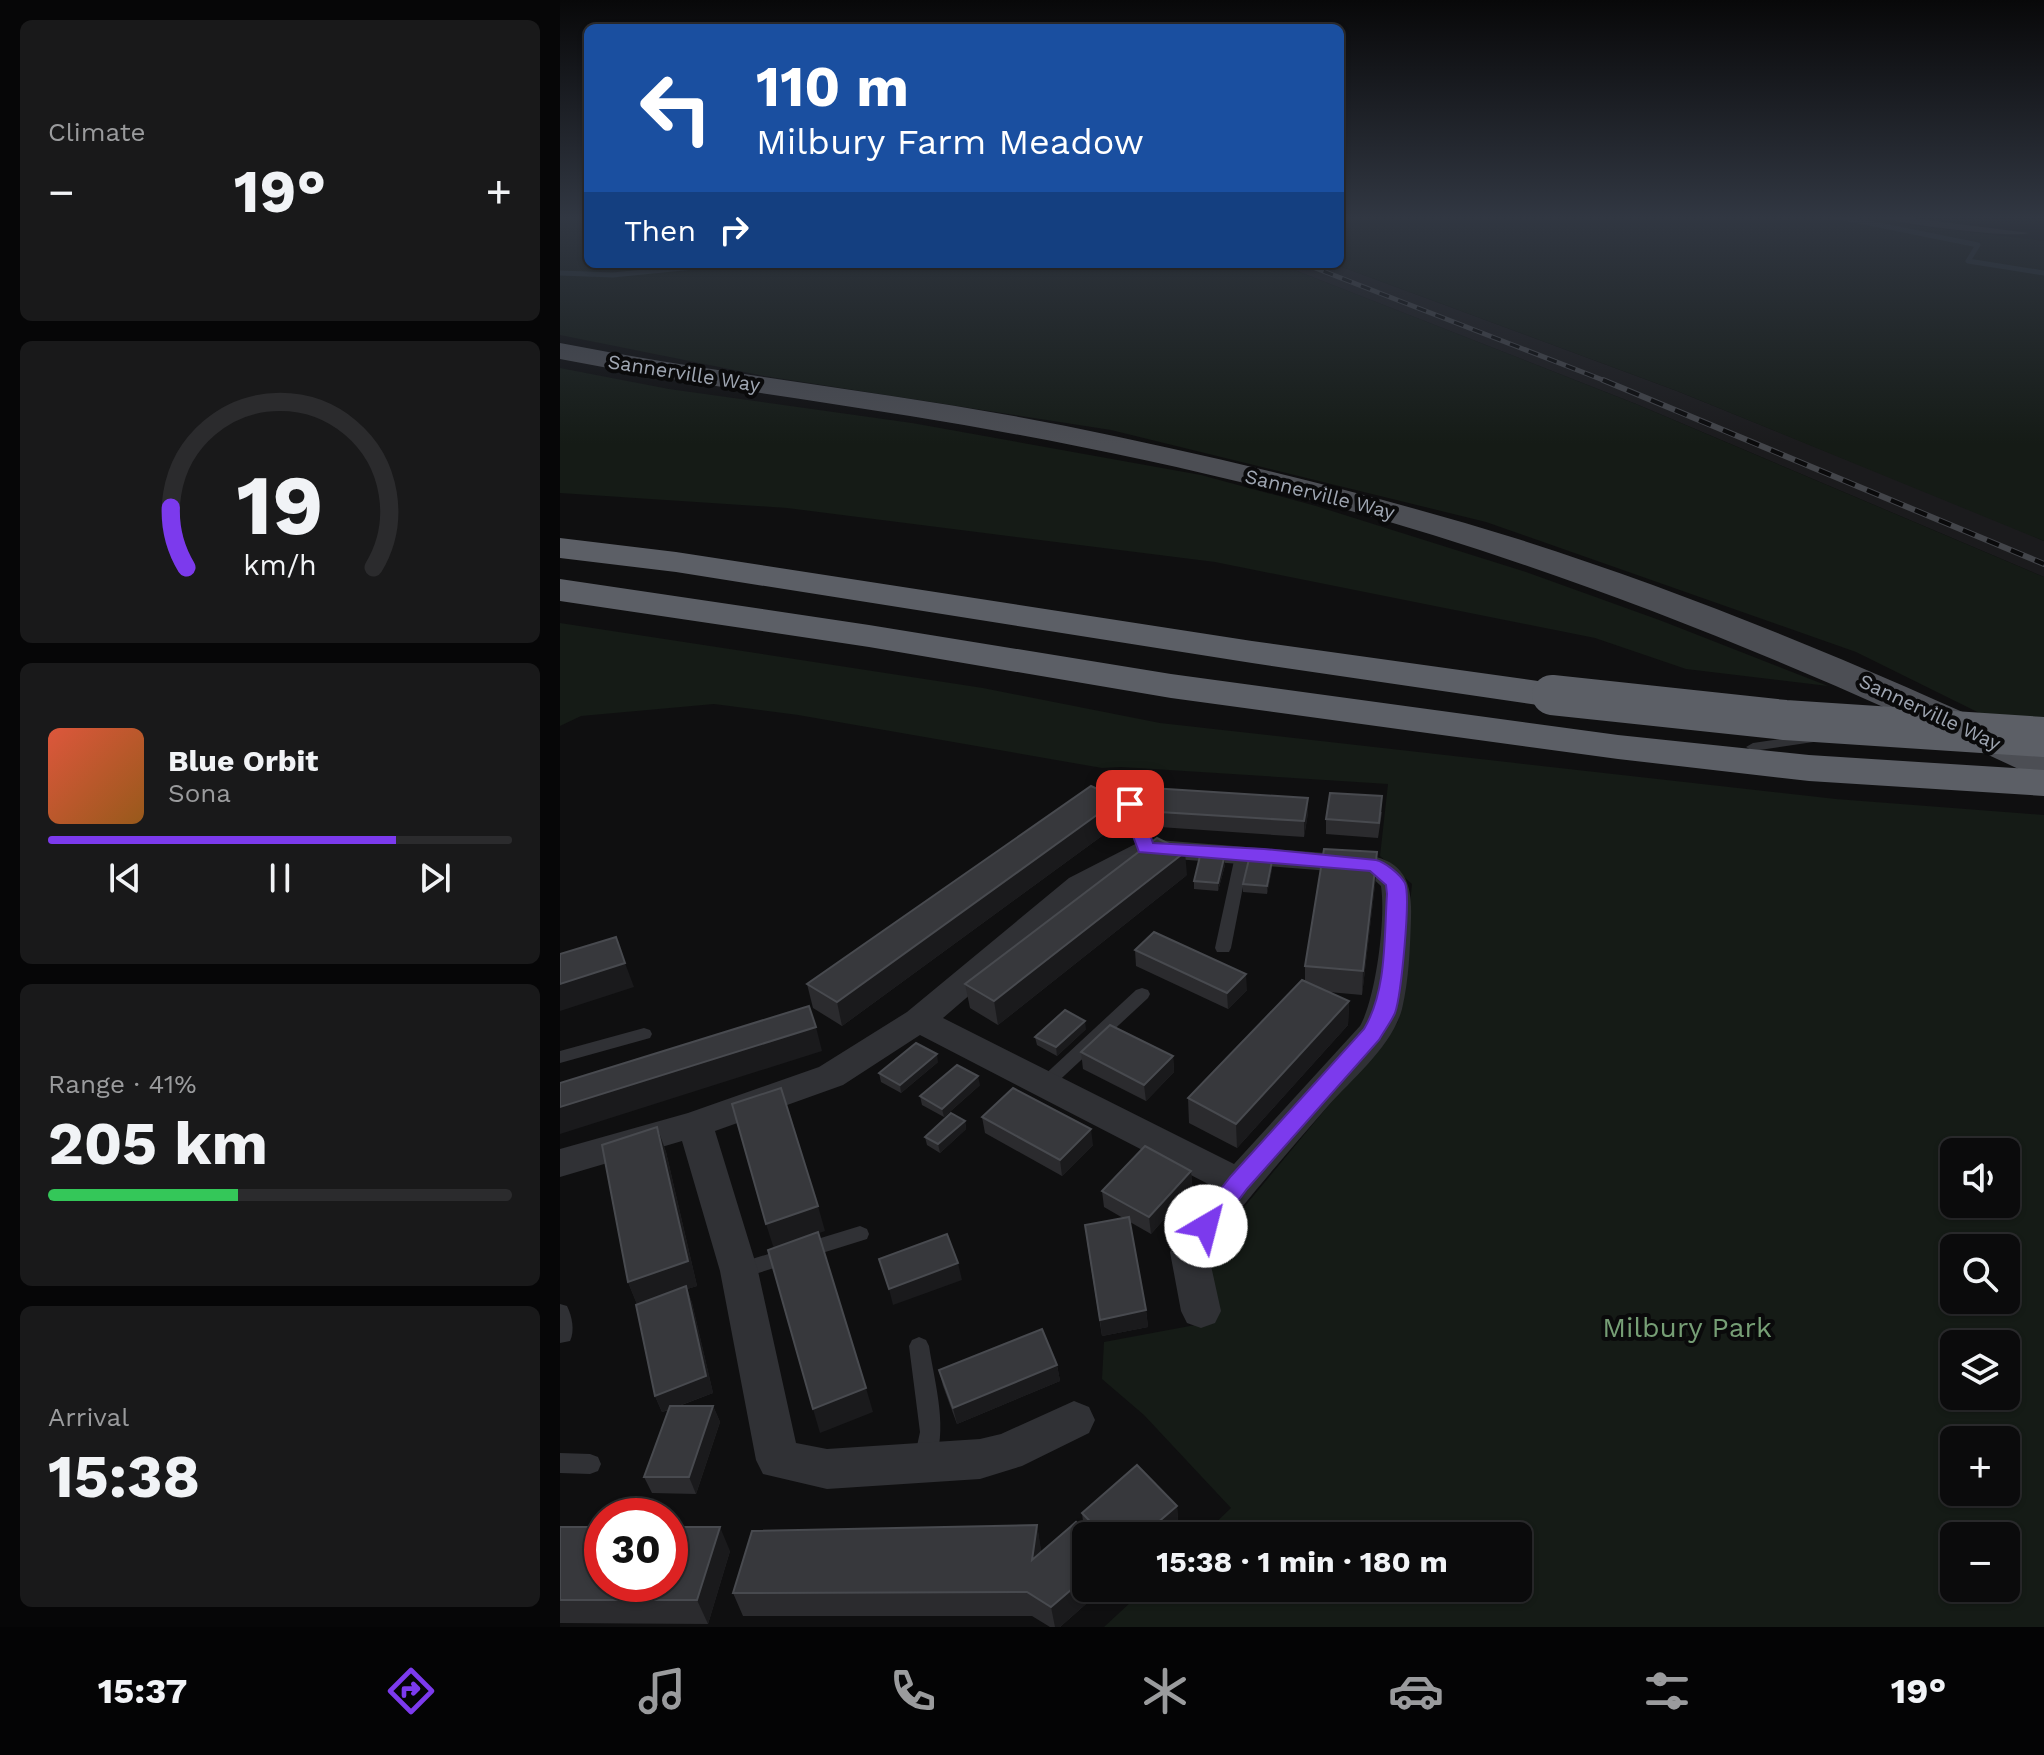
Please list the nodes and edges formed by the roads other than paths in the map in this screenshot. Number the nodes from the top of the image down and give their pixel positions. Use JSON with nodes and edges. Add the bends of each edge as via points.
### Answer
{"nodes":[{"id":1,"x":560,"y":351,"type":"edge"},
{"id":2,"x":560,"y":548,"type":"edge"},
{"id":3,"x":560,"y":590,"type":"edge"},
{"id":4,"x":1946,"y":719,"type":"junction"},
{"id":5,"x":2044,"y":737,"type":"edge"},
{"id":6,"x":1753,"y":747,"type":"dead end"},
{"id":7,"x":2044,"y":765,"type":"edge"},
{"id":8,"x":2044,"y":783,"type":"edge"},
{"id":9,"x":1130,"y":804,"type":"dead end"},
{"id":10,"x":1145,"y":848,"type":"junction"},
{"id":11,"x":1242,"y":856,"type":"junction"},
{"id":12,"x":1223,"y":948,"type":"dead end"},
{"id":13,"x":1142,"y":994,"type":"dead end"},
{"id":14,"x":919,"y":1020,"type":"junction"},
{"id":15,"x":644,"y":1034,"type":"dead end"},
{"id":16,"x":560,"y":1057,"type":"edge"},
{"id":17,"x":1045,"y":1084,"type":"junction"},
{"id":18,"x":695,"y":1124,"type":"junction"},
{"id":19,"x":560,"y":1163,"type":"edge"},
{"id":20,"x":1239,"y":1183,"type":"junction"},
{"id":21,"x":860,"y":1234,"type":"dead end"},
{"id":22,"x":739,"y":1271,"type":"junction"},
{"id":23,"x":1201,"y":1311,"type":"dead end"},
{"id":24,"x":560,"y":1312,"type":"edge"},
{"id":25,"x":563,"y":1335,"type":"dead end"},
{"id":26,"x":919,"y":1346,"type":"dead end"},
{"id":27,"x":1074,"y":1420,"type":"dead end"},
{"id":28,"x":924,"y":1461,"type":"junction"},
{"id":29,"x":560,"y":1463,"type":"edge"},
{"id":30,"x":590,"y":1464,"type":"dead end"}],
"edges":[{"from":1,"to":4,"type":"main road","name":"Sannerville Way","via":[[960,415],[1208,466],[1381,509],[1696,614]]},
{"from":2,"to":5,"type":"highway","bridge":true,"via":[[1552,695],[1785,720]]},
{"from":3,"to":8,"type":"highway","via":[[1187,689],[1542,737],[1809,768]]},
{"from":4,"to":6,"type":"lane"},
{"from":4,"to":7,"type":"main road","name":"Sannerville Way"},
{"from":9,"to":10,"type":"lane"},
{"from":10,"to":11,"type":"street"},
{"from":10,"to":14,"type":"street","via":[[1079,885]]},
{"from":11,"to":12,"type":"lane"},
{"from":11,"to":20,"type":"street","via":[[1376,866],[1395,883],[1397,894],[1385,1011],[1372,1034]]},
{"from":13,"to":17,"type":"lane"},
{"from":14,"to":17,"type":"street"},
{"from":14,"to":18,"type":"street","via":[[831,1076]]},
{"from":15,"to":16,"type":"lane"},
{"from":17,"to":20,"type":"street"},
{"from":18,"to":19,"type":"street"},
{"from":18,"to":22,"type":"street"},
{"from":20,"to":23,"type":"street","via":[[1189,1252]]},
{"from":21,"to":22,"type":"lane"},
{"from":22,"to":28,"type":"street","via":[[778,1460],[827,1469]]},
{"from":24,"to":25,"type":"lane"},
{"from":26,"to":28,"type":"lane","via":[[931,1432]]},
{"from":27,"to":28,"type":"street","via":[[1007,1452],[980,1459]]},
{"from":29,"to":30,"type":"lane"}]}
